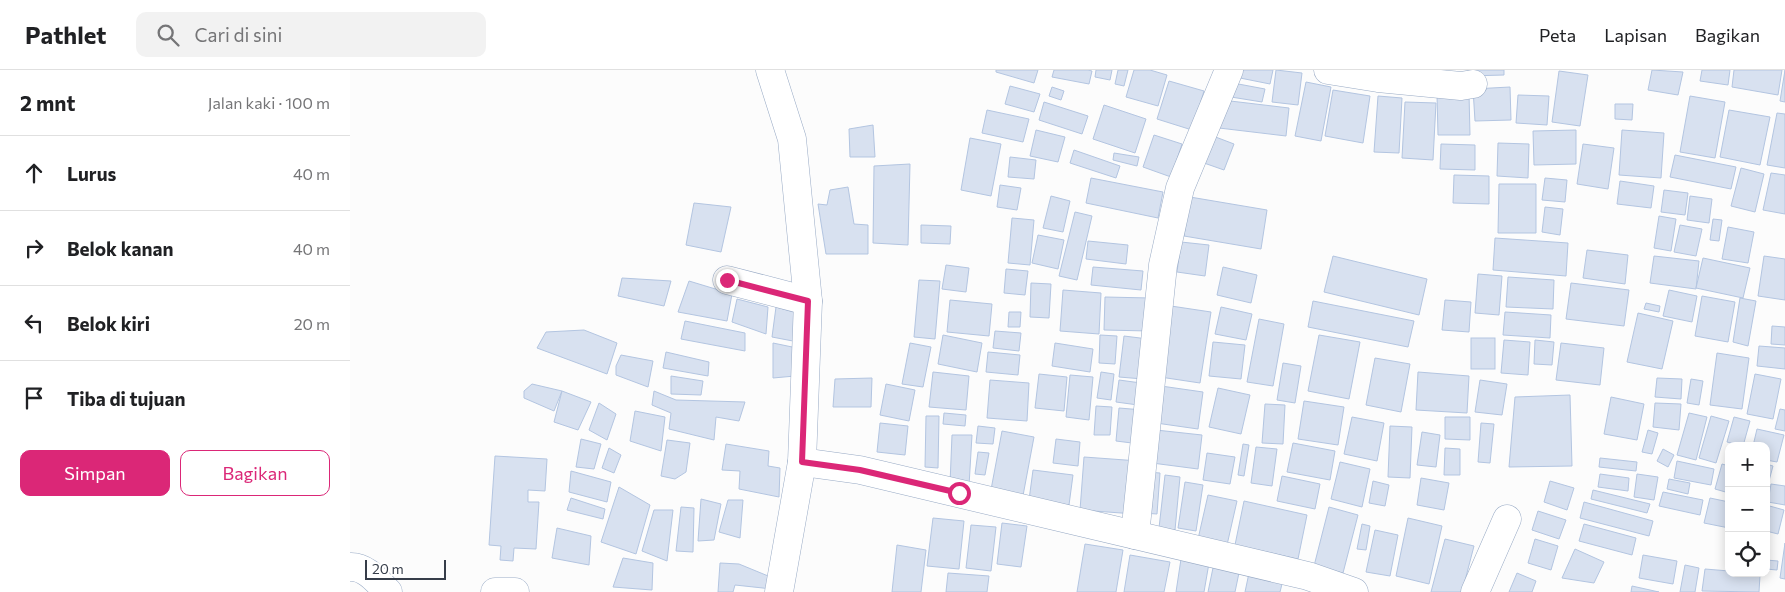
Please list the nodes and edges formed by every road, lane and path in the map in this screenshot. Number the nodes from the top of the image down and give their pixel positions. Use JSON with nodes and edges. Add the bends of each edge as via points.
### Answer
{"nodes":[{"id":1,"x":770,"y":70,"type":"edge"},
{"id":2,"x":1229,"y":70,"type":"edge"},
{"id":3,"x":1328,"y":70,"type":"edge"},
{"id":4,"x":1473,"y":84,"type":"dead end"},
{"id":5,"x":727,"y":280,"type":"dead end"},
{"id":6,"x":808,"y":301,"type":"junction"},
{"id":7,"x":802,"y":462,"type":"junction"},
{"id":8,"x":1507,"y":519,"type":"dead end"},
{"id":9,"x":1135,"y":535,"type":"junction"},
{"id":10,"x":350,"y":567,"type":"edge"},
{"id":11,"x":388,"y":592,"type":"edge"},
{"id":12,"x":495,"y":592,"type":"edge"},
{"id":13,"x":515,"y":592,"type":"edge"},
{"id":14,"x":779,"y":592,"type":"edge"},
{"id":15,"x":1354,"y":592,"type":"edge"},
{"id":16,"x":1475,"y":592,"type":"edge"}],
"edges":[{"from":1,"to":6,"type":"street","via":[[792,139]]},
{"from":2,"to":9,"type":"street","via":[[1180,188],[1163,265]]},
{"from":3,"to":4,"type":"street","via":[[1378,78],[1461,86]]},
{"from":5,"to":6,"type":"street"},
{"from":6,"to":7,"type":"street"},
{"from":7,"to":9,"type":"street","via":[[860,470]]},
{"from":7,"to":14,"type":"street"},
{"from":8,"to":16,"type":"street"},
{"from":9,"to":15,"type":"street","via":[[1308,576]]},
{"from":10,"to":11,"type":"street","via":[[356,566],[370,574]]},
{"from":12,"to":13,"type":"street"}]}
